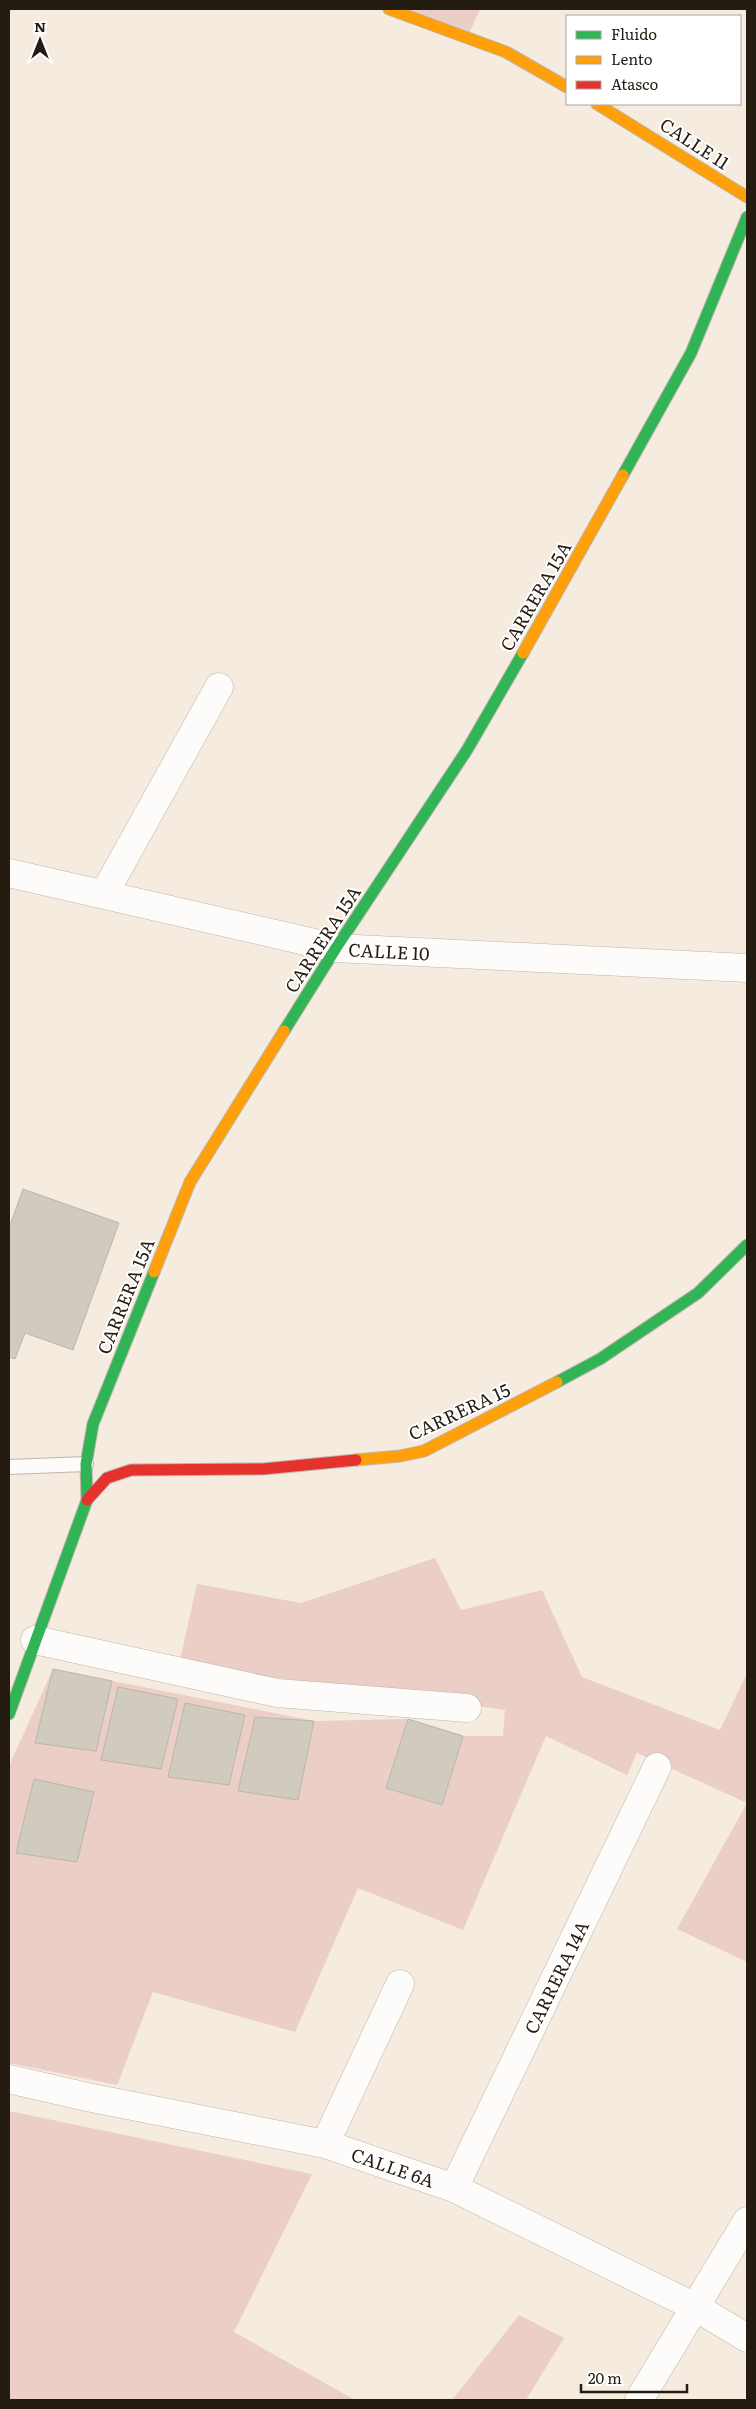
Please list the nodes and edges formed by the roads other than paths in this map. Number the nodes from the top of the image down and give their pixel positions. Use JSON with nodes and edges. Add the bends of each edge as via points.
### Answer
{"nodes":[{"id":1,"x":389,"y":9,"type":"edge"},
{"id":2,"x":566,"y":86,"type":"edge"},
{"id":3,"x":599,"y":105,"type":"edge"},
{"id":4,"x":747,"y":197,"type":"edge"},
{"id":5,"x":747,"y":216,"type":"edge"},
{"id":6,"x":219,"y":687,"type":"dead end"},
{"id":7,"x":9,"y":873,"type":"edge"},
{"id":8,"x":104,"y":894,"type":"junction"},
{"id":9,"x":336,"y":948,"type":"junction"},
{"id":10,"x":747,"y":968,"type":"edge"},
{"id":11,"x":747,"y":1245,"type":"edge"},
{"id":12,"x":86,"y":1464,"type":"junction"},
{"id":13,"x":9,"y":1467,"type":"edge"},
{"id":14,"x":87,"y":1500,"type":"junction"},
{"id":15,"x":34,"y":1640,"type":"junction"},
{"id":16,"x":467,"y":1708,"type":"dead end"},
{"id":17,"x":9,"y":1714,"type":"edge"},
{"id":18,"x":657,"y":1767,"type":"dead end"},
{"id":19,"x":400,"y":1984,"type":"dead end"},
{"id":20,"x":9,"y":2079,"type":"edge"},
{"id":21,"x":325,"y":2144,"type":"junction"},
{"id":22,"x":454,"y":2188,"type":"junction"},
{"id":23,"x":747,"y":2220,"type":"edge"},
{"id":24,"x":696,"y":2308,"type":"junction"},
{"id":25,"x":747,"y":2338,"type":"edge"},
{"id":26,"x":638,"y":2400,"type":"edge"}],
"edges":[{"from":1,"to":2,"type":"street","via":[[506,52]]},
{"from":3,"to":4,"type":"street","name":"CALLE 11"},
{"from":5,"to":9,"type":"street","name":"CARRERA 15A","via":[[691,353],[564,582],[467,750]]},
{"from":6,"to":8,"type":"street"},
{"from":7,"to":8,"type":"street","name":"CALLE 10"},
{"from":8,"to":9,"type":"street","name":"CALLE 10"},
{"from":9,"to":10,"type":"street","name":"CALLE 10"},
{"from":9,"to":12,"type":"street","name":"CARRERA 15A","via":[[190,1182],[93,1424]]},
{"from":11,"to":14,"type":"street","name":"CARRERA 15","via":[[698,1293],[600,1360],[424,1451],[263,1470],[131,1470],[107,1478]]},
{"from":12,"to":13,"type":"lane"},
{"from":12,"to":14,"type":"street","name":"CARRERA 15A"},
{"from":14,"to":15,"type":"street","name":"CARRERA 15A"},
{"from":15,"to":16,"type":"street","via":[[277,1693]]},
{"from":15,"to":17,"type":"street","name":"CARRERA 15A"},
{"from":18,"to":22,"type":"street","name":"CARRERA 14A"},
{"from":19,"to":21,"type":"street"},
{"from":20,"to":21,"type":"street","name":"CALLE 6A"},
{"from":21,"to":22,"type":"street","name":"CALLE 6A"},
{"from":22,"to":24,"type":"street","name":"CALLE 6A"},
{"from":23,"to":24,"type":"street"},
{"from":24,"to":25,"type":"street","name":"CALLE 6A"},
{"from":24,"to":26,"type":"street"}]}
